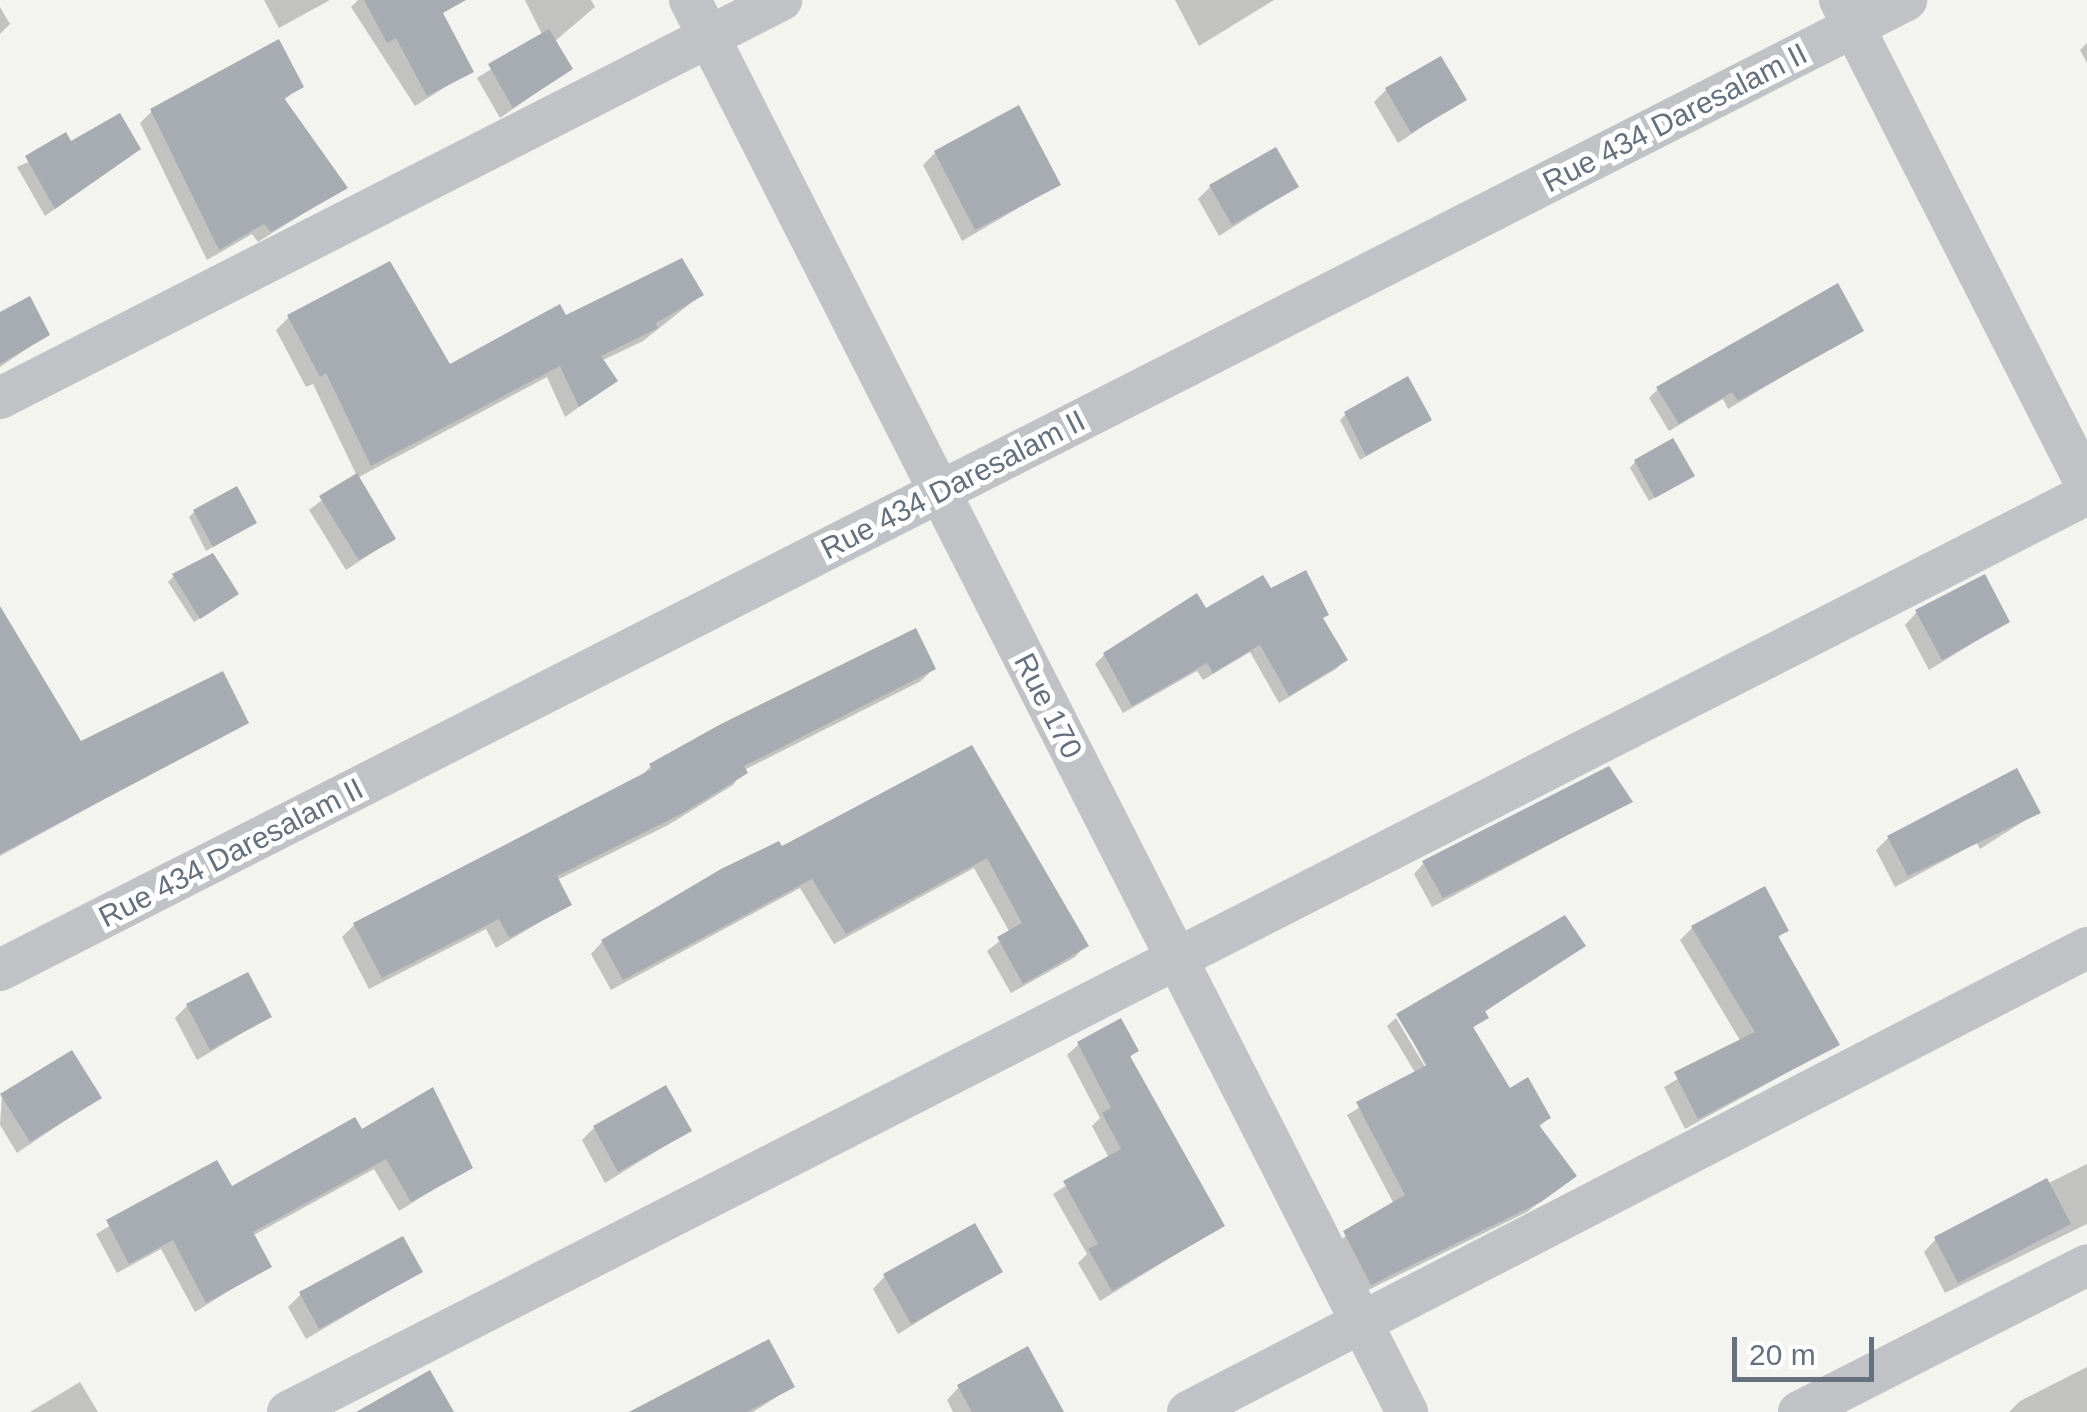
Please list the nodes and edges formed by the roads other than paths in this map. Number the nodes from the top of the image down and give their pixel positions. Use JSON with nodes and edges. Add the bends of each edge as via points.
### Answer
{"nodes":[{"id":1,"x":781,"y":0,"type":"edge"},
{"id":2,"x":1906,"y":0,"type":"edge"},
{"id":3,"x":1846,"y":13,"type":"edge"},
{"id":4,"x":699,"y":18,"type":"edge"},
{"id":5,"x":0,"y":398,"type":"edge"},
{"id":6,"x":2087,"y":486,"type":"edge"},
{"id":7,"x":939,"y":492,"type":"junction"},
{"id":8,"x":2087,"y":494,"type":"edge"},
{"id":9,"x":2087,"y":948,"type":"edge"},
{"id":10,"x":1176,"y":958,"type":"junction"},
{"id":11,"x":0,"y":970,"type":"edge"},
{"id":12,"x":2087,"y":1265,"type":"edge"},
{"id":13,"x":1361,"y":1322,"type":"junction"},
{"id":14,"x":288,"y":1412,"type":"edge"},
{"id":15,"x":1188,"y":1412,"type":"edge"},
{"id":16,"x":1407,"y":1412,"type":"edge"},
{"id":17,"x":1799,"y":1412,"type":"edge"}],
"edges":[{"from":1,"to":4,"type":"street"},
{"from":2,"to":3,"type":"street","name":"Rue 434 Daresalam II"},
{"from":3,"to":6,"type":"street"},
{"from":3,"to":7,"type":"street","name":"Rue 434 Daresalam II"},
{"from":4,"to":5,"type":"street"},
{"from":4,"to":7,"type":"street","name":"Rue 170"},
{"from":7,"to":10,"type":"street","name":"Rue 170"},
{"from":7,"to":11,"type":"street","name":"Rue 434 Daresalam II"},
{"from":8,"to":10,"type":"street"},
{"from":9,"to":13,"type":"street"},
{"from":10,"to":13,"type":"street","name":"Rue 170"},
{"from":10,"to":14,"type":"street"},
{"from":12,"to":17,"type":"street"},
{"from":13,"to":15,"type":"street"},
{"from":13,"to":16,"type":"street","name":"Rue 170"}]}
